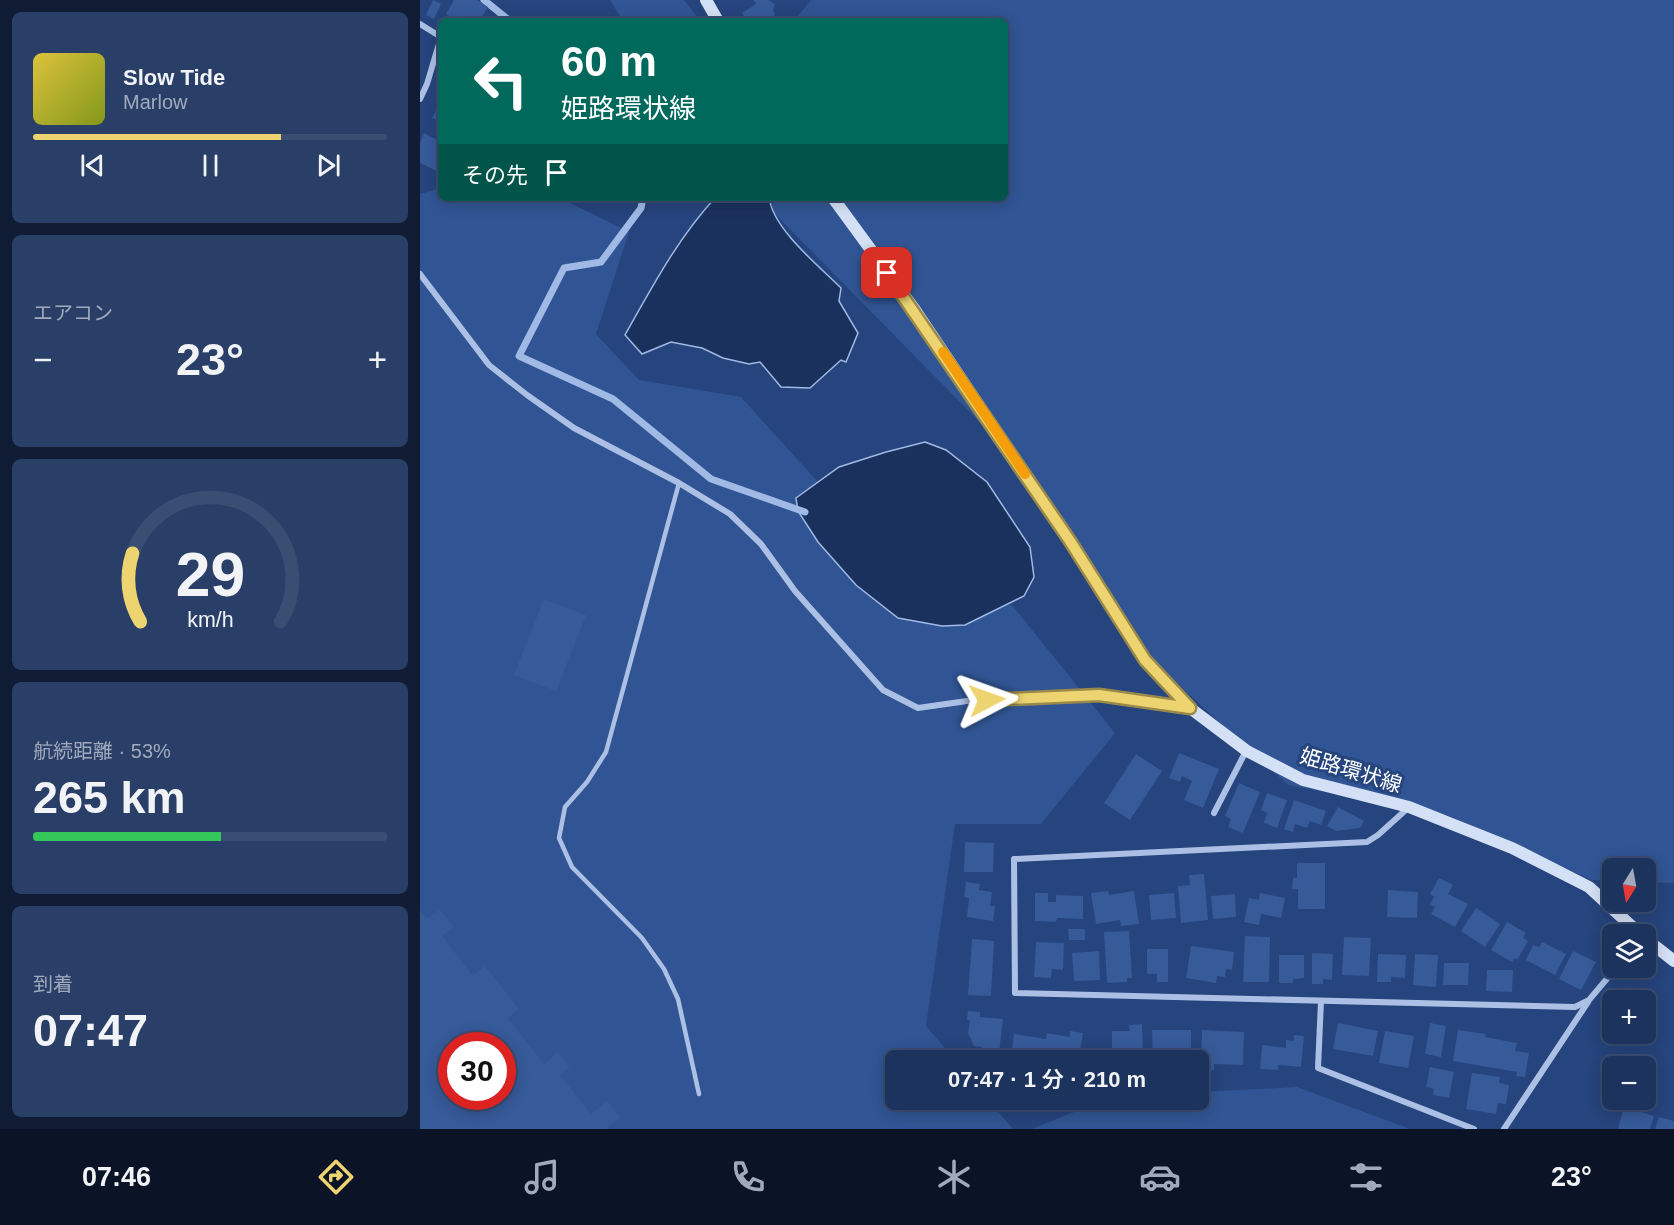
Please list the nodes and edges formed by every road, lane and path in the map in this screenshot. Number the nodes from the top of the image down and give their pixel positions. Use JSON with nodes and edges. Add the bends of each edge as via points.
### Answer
{"nodes":[{"id":1,"x":706,"y":0,"type":"edge"},
{"id":2,"x":716,"y":18,"type":"edge"},
{"id":3,"x":420,"y":24,"type":"edge"},
{"id":4,"x":438,"y":35,"type":"edge"},
{"id":5,"x":438,"y":47,"type":"edge"},
{"id":6,"x":420,"y":99,"type":"edge"},
{"id":7,"x":835,"y":201,"type":"edge"},
{"id":8,"x":420,"y":274,"type":"edge"},
{"id":9,"x":679,"y":483,"type":"junction"},
{"id":10,"x":1190,"y":708,"type":"junction"},
{"id":11,"x":1247,"y":750,"type":"junction"},
{"id":12,"x":1409,"y":807,"type":"junction"},
{"id":13,"x":1214,"y":813,"type":"dead end"},
{"id":14,"x":1629,"y":924,"type":"edge"},
{"id":15,"x":1656,"y":947,"type":"edge"},
{"id":16,"x":1674,"y":961,"type":"edge"},
{"id":17,"x":1608,"y":978,"type":"edge"},
{"id":18,"x":1589,"y":1000,"type":"junction"},
{"id":19,"x":1321,"y":1001,"type":"junction"},
{"id":20,"x":699,"y":1094,"type":"dead end"},
{"id":21,"x":1474,"y":1129,"type":"edge"},
{"id":22,"x":1504,"y":1129,"type":"edge"}],
"edges":[{"from":1,"to":2,"type":"main road"},
{"from":3,"to":4,"type":"street"},
{"from":5,"to":6,"type":"street"},
{"from":7,"to":10,"type":"main road","name":"姫路環状線","via":[[915,310],[1145,660]]},
{"from":8,"to":9,"type":"street","via":[[489,365],[574,428]]},
{"from":9,"to":10,"type":"street","via":[[730,514],[761,544],[795,591],[883,690],[918,708],[967,701],[1099,695]]},
{"from":9,"to":20,"type":"lane","via":[[606,752],[565,807],[559,838],[572,867],[642,938],[664,969],[678,999]]},
{"from":10,"to":11,"type":"main road","name":"姫路環状線"},
{"from":11,"to":12,"type":"main road","name":"姫路環状線","via":[[1303,780]]},
{"from":11,"to":13,"type":"street"},
{"from":12,"to":14,"type":"main road","name":"姫路環状線","via":[[1512,848],[1589,887]]},
{"from":12,"to":19,"type":"street","via":[[1367,842],[1014,859],[1015,993]]},
{"from":15,"to":16,"type":"main road"},
{"from":17,"to":18,"type":"street"},
{"from":18,"to":19,"type":"street","via":[[1575,1007]]},
{"from":18,"to":22,"type":"street"},
{"from":19,"to":21,"type":"street","via":[[1318,1068]]}]}
